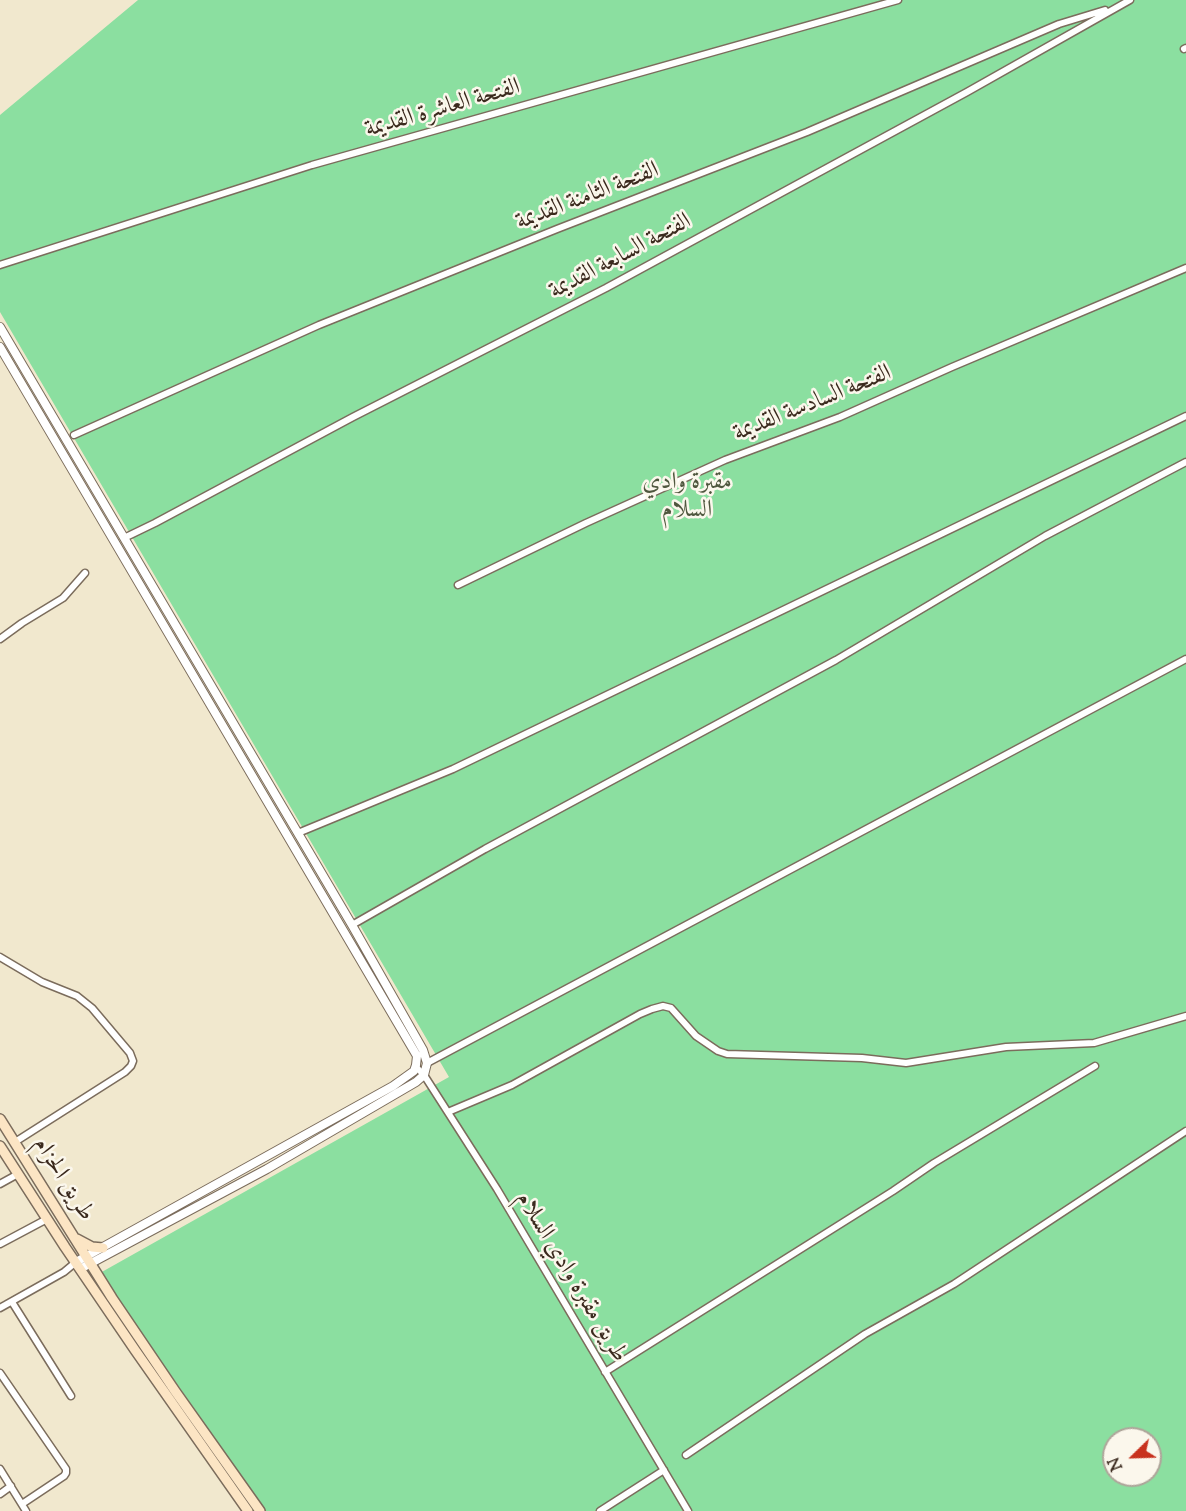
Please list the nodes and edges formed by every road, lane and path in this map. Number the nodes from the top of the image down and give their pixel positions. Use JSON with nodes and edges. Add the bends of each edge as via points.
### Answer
{"nodes":[{"id":1,"x":898,"y":0,"type":"edge"},
{"id":2,"x":1130,"y":0,"type":"edge"},
{"id":3,"x":1119,"y":5,"type":"junction"},
{"id":4,"x":0,"y":265,"type":"edge"},
{"id":5,"x":1186,"y":268,"type":"edge"},
{"id":6,"x":0,"y":327,"type":"edge"},
{"id":7,"x":0,"y":347,"type":"edge"},
{"id":8,"x":1186,"y":416,"type":"edge"},
{"id":9,"x":74,"y":435,"type":"dead end"},
{"id":10,"x":1186,"y":462,"type":"edge"},
{"id":11,"x":124,"y":538,"type":"junction"},
{"id":12,"x":85,"y":573,"type":"dead end"},
{"id":13,"x":458,"y":585,"type":"dead end"},
{"id":14,"x":0,"y":639,"type":"edge"},
{"id":15,"x":1186,"y":659,"type":"edge"},
{"id":16,"x":206,"y":677,"type":"junction"},
{"id":17,"x":198,"y":684,"type":"junction"},
{"id":18,"x":217,"y":696,"type":"junction"},
{"id":19,"x":208,"y":700,"type":"junction"},
{"id":20,"x":298,"y":833,"type":"junction"},
{"id":21,"x":307,"y":848,"type":"junction"},
{"id":22,"x":299,"y":854,"type":"junction"},
{"id":23,"x":320,"y":870,"type":"junction"},
{"id":24,"x":310,"y":874,"type":"junction"},
{"id":25,"x":352,"y":925,"type":"junction"},
{"id":26,"x":0,"y":957,"type":"edge"},
{"id":27,"x":1186,"y":1016,"type":"edge"},
{"id":28,"x":427,"y":1063,"type":"junction"},
{"id":29,"x":416,"y":1066,"type":"junction"},
{"id":30,"x":1095,"y":1066,"type":"dead end"},
{"id":31,"x":424,"y":1075,"type":"junction"},
{"id":32,"x":448,"y":1112,"type":"junction"},
{"id":33,"x":0,"y":1119,"type":"edge"},
{"id":34,"x":1186,"y":1131,"type":"edge"},
{"id":35,"x":15,"y":1142,"type":"junction"},
{"id":36,"x":0,"y":1146,"type":"edge"},
{"id":37,"x":274,"y":1153,"type":"junction"},
{"id":38,"x":262,"y":1159,"type":"junction"},
{"id":39,"x":279,"y":1162,"type":"junction"},
{"id":40,"x":267,"y":1169,"type":"junction"},
{"id":41,"x":18,"y":1174,"type":"junction"},
{"id":42,"x":0,"y":1184,"type":"edge"},
{"id":43,"x":47,"y":1219,"type":"junction"},
{"id":44,"x":75,"y":1237,"type":"junction"},
{"id":45,"x":0,"y":1244,"type":"edge"},
{"id":46,"x":103,"y":1248,"type":"junction"},
{"id":47,"x":89,"y":1260,"type":"junction"},
{"id":48,"x":78,"y":1265,"type":"junction"},
{"id":49,"x":12,"y":1302,"type":"junction"},
{"id":50,"x":0,"y":1308,"type":"edge"},
{"id":51,"x":605,"y":1372,"type":"junction"},
{"id":52,"x":0,"y":1373,"type":"edge"},
{"id":53,"x":71,"y":1396,"type":"dead end"},
{"id":54,"x":686,"y":1455,"type":"dead end"},
{"id":55,"x":0,"y":1469,"type":"edge"},
{"id":56,"x":664,"y":1470,"type":"junction"},
{"id":57,"x":11,"y":1486,"type":"junction"},
{"id":58,"x":0,"y":1494,"type":"edge"},
{"id":59,"x":22,"y":1504,"type":"junction"},
{"id":60,"x":26,"y":1511,"type":"edge"},
{"id":61,"x":248,"y":1511,"type":"edge"},
{"id":62,"x":260,"y":1511,"type":"edge"},
{"id":63,"x":600,"y":1511,"type":"edge"},
{"id":64,"x":688,"y":1511,"type":"edge"}],
"edges":[{"from":1,"to":4,"type":"street","name":"الفتحة العاشرة القديمة","via":[[312,165]]},
{"from":2,"to":3,"type":"street","name":"الفتحة السابعة القديمة"},
{"from":3,"to":9,"type":"street","name":"الفتحة الثامنة القديمة","via":[[1059,24],[807,132],[319,325]]},
{"from":3,"to":11,"type":"street","name":"الفتحة السابعة القديمة","via":[[606,288]]},
{"from":5,"to":13,"type":"street","name":"الفتحة السادسة القديمة","via":[[840,417],[725,460]]},
{"from":6,"to":11,"type":"street"},
{"from":7,"to":17,"type":"street"},
{"from":8,"to":20,"type":"street","via":[[453,769]]},
{"from":10,"to":25,"type":"street","via":[[1046,536],[836,660]]},
{"from":11,"to":16,"type":"street"},
{"from":12,"to":14,"type":"street","via":[[63,598]]},
{"from":15,"to":28,"type":"street"},
{"from":16,"to":17,"type":"street"},
{"from":16,"to":18,"type":"street"},
{"from":17,"to":19,"type":"street"},
{"from":18,"to":19,"type":"street"},
{"from":18,"to":20,"type":"street"},
{"from":19,"to":22,"type":"street"},
{"from":20,"to":21,"type":"street"},
{"from":21,"to":22,"type":"street"},
{"from":21,"to":23,"type":"street"},
{"from":22,"to":24,"type":"street"},
{"from":23,"to":24,"type":"street"},
{"from":23,"to":25,"type":"street"},
{"from":24,"to":29,"type":"street","via":[[415,1052]]},
{"from":25,"to":28,"type":"street"},
{"from":26,"to":35,"type":"street","via":[[92,1008],[133,1061],[125,1072]]},
{"from":27,"to":32,"type":"street","via":[[1094,1043],[1006,1047],[906,1063],[727,1054],[696,1036],[670,1008],[663,1006],[640,1014],[512,1085]]},
{"from":28,"to":29,"type":"street"},
{"from":28,"to":31,"type":"street"},
{"from":29,"to":31,"type":"street","name":"طريق مقبرة وادي السلام"},
{"from":29,"to":37,"type":"street","via":[[393,1086]]},
{"from":30,"to":51,"type":"street","via":[[934,1163]]},
{"from":31,"to":32,"type":"street","name":"طريق مقبرة وادي السلام"},
{"from":31,"to":39,"type":"street"},
{"from":32,"to":51,"type":"street","name":"طريق مقبرة وادي السلام"},
{"from":33,"to":35,"type":"main road","name":"طريق الحزام"},
{"from":34,"to":54,"type":"street","via":[[954,1284],[865,1334]]},
{"from":35,"to":44,"type":"main road","name":"طريق الحزام"},
{"from":36,"to":41,"type":"main road","name":"طريق الحزام"},
{"from":37,"to":38,"type":"street"},
{"from":37,"to":39,"type":"street"},
{"from":38,"to":40,"type":"street"},
{"from":38,"to":46,"type":"street"},
{"from":39,"to":40,"type":"street"},
{"from":40,"to":47,"type":"street"},
{"from":41,"to":42,"type":"street"},
{"from":41,"to":43,"type":"main road","name":"طريق الحزام"},
{"from":43,"to":45,"type":"street"},
{"from":43,"to":48,"type":"main road","name":"طريق الحزام"},
{"from":44,"to":46,"type":"main road","via":[[92,1247]]},
{"from":44,"to":47,"type":"main road","name":"طريق الحزام"},
{"from":46,"to":47,"type":"street"},
{"from":47,"to":48,"type":"street"},
{"from":47,"to":62,"type":"main road","name":"طريق الحزام"},
{"from":48,"to":49,"type":"street"},
{"from":48,"to":61,"type":"main road","name":"طريق الحزام"},
{"from":49,"to":50,"type":"street"},
{"from":49,"to":53,"type":"street"},
{"from":51,"to":56,"type":"street","name":"طريق مقبرة وادي السلام"},
{"from":52,"to":59,"type":"street","via":[[66,1469],[64,1476]]},
{"from":55,"to":57,"type":"street"},
{"from":56,"to":63,"type":"street"},
{"from":56,"to":64,"type":"street","name":"طريق مقبرة وادي السلام"},
{"from":57,"to":58,"type":"street"},
{"from":57,"to":59,"type":"street"},
{"from":59,"to":60,"type":"street"}]}
